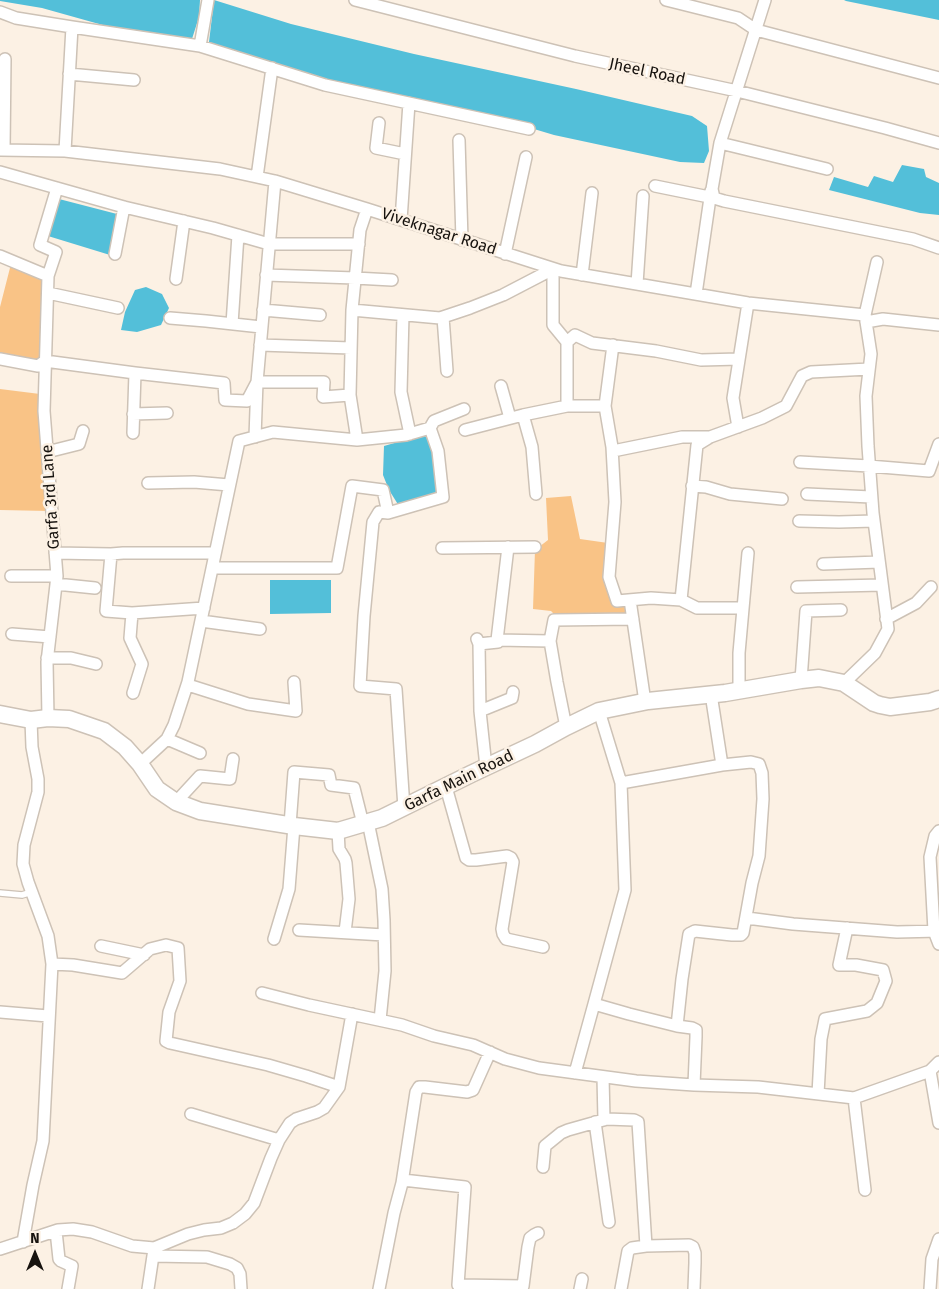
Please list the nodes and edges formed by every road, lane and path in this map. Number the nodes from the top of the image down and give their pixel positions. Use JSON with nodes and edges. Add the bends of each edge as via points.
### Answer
{"nodes":[{"id":1,"x":208,"y":0,"type":"edge"},
{"id":2,"x":355,"y":0,"type":"edge"},
{"id":3,"x":666,"y":0,"type":"edge"},
{"id":4,"x":765,"y":0,"type":"edge"},
{"id":5,"x":0,"y":12,"type":"edge"},
{"id":6,"x":72,"y":27,"type":"junction"},
{"id":7,"x":756,"y":30,"type":"junction"},
{"id":8,"x":200,"y":46,"type":"junction"},
{"id":9,"x":5,"y":59,"type":"dead end"},
{"id":10,"x":272,"y":68,"type":"junction"},
{"id":11,"x":69,"y":74,"type":"junction"},
{"id":12,"x":939,"y":78,"type":"edge"},
{"id":13,"x":134,"y":80,"type":"dead end"},
{"id":14,"x":737,"y":91,"type":"junction"},
{"id":15,"x":409,"y":103,"type":"junction"},
{"id":16,"x":379,"y":123,"type":"dead end"},
{"id":17,"x":529,"y":128,"type":"dead end"},
{"id":18,"x":459,"y":140,"type":"dead end"},
{"id":19,"x":720,"y":143,"type":"junction"},
{"id":20,"x":939,"y":143,"type":"edge"},
{"id":21,"x":2,"y":150,"type":"edge"},
{"id":22,"x":65,"y":151,"type":"junction"},
{"id":23,"x":405,"y":154,"type":"junction"},
{"id":24,"x":526,"y":157,"type":"dead end"},
{"id":25,"x":827,"y":169,"type":"dead end"},
{"id":26,"x":0,"y":172,"type":"edge"},
{"id":27,"x":257,"y":177,"type":"junction"},
{"id":28,"x":275,"y":181,"type":"junction"},
{"id":29,"x":655,"y":186,"type":"dead end"},
{"id":30,"x":57,"y":188,"type":"junction"},
{"id":31,"x":592,"y":193,"type":"dead end"},
{"id":32,"x":712,"y":194,"type":"junction"},
{"id":33,"x":643,"y":196,"type":"dead end"},
{"id":34,"x":124,"y":207,"type":"junction"},
{"id":35,"x":367,"y":208,"type":"junction"},
{"id":36,"x":401,"y":220,"type":"junction"},
{"id":37,"x":184,"y":221,"type":"junction"},
{"id":38,"x":238,"y":235,"type":"junction"},
{"id":39,"x":462,"y":240,"type":"junction"},
{"id":40,"x":269,"y":244,"type":"junction"},
{"id":41,"x":359,"y":244,"type":"junction"},
{"id":42,"x":939,"y":248,"type":"edge"},
{"id":43,"x":115,"y":254,"type":"dead end"},
{"id":44,"x":505,"y":254,"type":"junction"},
{"id":45,"x":0,"y":256,"type":"edge"},
{"id":46,"x":877,"y":262,"type":"dead end"},
{"id":47,"x":553,"y":269,"type":"junction"},
{"id":48,"x":266,"y":275,"type":"junction"},
{"id":49,"x":582,"y":275,"type":"junction"},
{"id":50,"x":48,"y":276,"type":"junction"},
{"id":51,"x":356,"y":278,"type":"junction"},
{"id":52,"x":176,"y":279,"type":"dead end"},
{"id":53,"x":392,"y":280,"type":"dead end"},
{"id":54,"x":637,"y":284,"type":"junction"},
{"id":55,"x":48,"y":293,"type":"junction"},
{"id":56,"x":696,"y":294,"type":"junction"},
{"id":57,"x":748,"y":303,"type":"junction"},
{"id":58,"x":118,"y":308,"type":"dead end"},
{"id":59,"x":263,"y":310,"type":"junction"},
{"id":60,"x":352,"y":310,"type":"junction"},
{"id":61,"x":320,"y":315,"type":"dead end"},
{"id":62,"x":403,"y":315,"type":"junction"},
{"id":63,"x":443,"y":317,"type":"junction"},
{"id":64,"x":170,"y":318,"type":"dead end"},
{"id":65,"x":866,"y":322,"type":"junction"},
{"id":66,"x":232,"y":324,"type":"junction"},
{"id":67,"x":939,"y":325,"type":"edge"},
{"id":68,"x":261,"y":327,"type":"junction"},
{"id":69,"x":567,"y":342,"type":"junction"},
{"id":70,"x":260,"y":345,"type":"junction"},
{"id":71,"x":612,"y":345,"type":"junction"},
{"id":72,"x":351,"y":348,"type":"junction"},
{"id":73,"x":0,"y":359,"type":"edge"},
{"id":74,"x":739,"y":359,"type":"junction"},
{"id":75,"x":45,"y":361,"type":"junction"},
{"id":76,"x":869,"y":369,"type":"junction"},
{"id":77,"x":447,"y":371,"type":"dead end"},
{"id":78,"x":135,"y":373,"type":"junction"},
{"id":79,"x":257,"y":382,"type":"junction"},
{"id":80,"x":501,"y":386,"type":"dead end"},
{"id":81,"x":350,"y":395,"type":"junction"},
{"id":82,"x":567,"y":406,"type":"junction"},
{"id":83,"x":605,"y":406,"type":"junction"},
{"id":84,"x":464,"y":409,"type":"dead end"},
{"id":85,"x":167,"y":413,"type":"dead end"},
{"id":86,"x":133,"y":414,"type":"junction"},
{"id":87,"x":523,"y":415,"type":"junction"},
{"id":88,"x":510,"y":418,"type":"junction"},
{"id":89,"x":738,"y":426,"type":"junction"},
{"id":90,"x":430,"y":428,"type":"junction"},
{"id":91,"x":465,"y":430,"type":"dead end"},
{"id":92,"x":83,"y":431,"type":"dead end"},
{"id":93,"x":133,"y":433,"type":"dead end"},
{"id":94,"x":410,"y":434,"type":"junction"},
{"id":95,"x":255,"y":437,"type":"junction"},
{"id":96,"x":710,"y":437,"type":"junction"},
{"id":97,"x":357,"y":440,"type":"junction"},
{"id":98,"x":939,"y":444,"type":"edge"},
{"id":99,"x":612,"y":451,"type":"junction"},
{"id":100,"x":48,"y":452,"type":"junction"},
{"id":101,"x":800,"y":462,"type":"dead end"},
{"id":102,"x":869,"y":466,"type":"junction"},
{"id":103,"x":148,"y":483,"type":"dead end"},
{"id":104,"x":229,"y":485,"type":"junction"},
{"id":105,"x":692,"y":486,"type":"junction"},
{"id":106,"x":536,"y":494,"type":"dead end"},
{"id":107,"x":807,"y":494,"type":"dead end"},
{"id":108,"x":871,"y":497,"type":"junction"},
{"id":109,"x":782,"y":499,"type":"dead end"},
{"id":110,"x":388,"y":513,"type":"junction"},
{"id":111,"x":799,"y":521,"type":"dead end"},
{"id":112,"x":874,"y":521,"type":"junction"},
{"id":113,"x":508,"y":547,"type":"junction"},
{"id":114,"x":535,"y":547,"type":"dead end"},
{"id":115,"x":442,"y":548,"type":"dead end"},
{"id":116,"x":55,"y":553,"type":"junction"},
{"id":117,"x":215,"y":553,"type":"junction"},
{"id":118,"x":748,"y":553,"type":"dead end"},
{"id":119,"x":111,"y":554,"type":"junction"},
{"id":120,"x":879,"y":562,"type":"junction"},
{"id":121,"x":823,"y":564,"type":"dead end"},
{"id":122,"x":213,"y":568,"type":"junction"},
{"id":123,"x":11,"y":576,"type":"dead end"},
{"id":124,"x":56,"y":580,"type":"junction"},
{"id":125,"x":882,"y":584,"type":"junction"},
{"id":126,"x":797,"y":587,"type":"dead end"},
{"id":127,"x":931,"y":587,"type":"dead end"},
{"id":128,"x":95,"y":588,"type":"dead end"},
{"id":129,"x":630,"y":600,"type":"junction"},
{"id":130,"x":681,"y":600,"type":"junction"},
{"id":131,"x":204,"y":608,"type":"junction"},
{"id":132,"x":742,"y":608,"type":"junction"},
{"id":133,"x":841,"y":610,"type":"dead end"},
{"id":134,"x":132,"y":613,"type":"junction"},
{"id":135,"x":633,"y":618,"type":"junction"},
{"id":136,"x":886,"y":618,"type":"junction"},
{"id":137,"x":201,"y":621,"type":"junction"},
{"id":138,"x":260,"y":629,"type":"dead end"},
{"id":139,"x":12,"y":634,"type":"dead end"},
{"id":140,"x":50,"y":637,"type":"junction"},
{"id":141,"x":497,"y":640,"type":"junction"},
{"id":142,"x":550,"y":641,"type":"junction"},
{"id":143,"x":47,"y":658,"type":"junction"},
{"id":144,"x":96,"y":664,"type":"dead end"},
{"id":145,"x":801,"y":680,"type":"junction"},
{"id":146,"x":294,"y":682,"type":"dead end"},
{"id":147,"x":844,"y":683,"type":"junction"},
{"id":148,"x":188,"y":685,"type":"junction"},
{"id":149,"x":739,"y":691,"type":"junction"},
{"id":150,"x":513,"y":692,"type":"dead end"},
{"id":151,"x":133,"y":693,"type":"dead end"},
{"id":152,"x":711,"y":694,"type":"junction"},
{"id":153,"x":939,"y":699,"type":"edge"},
{"id":154,"x":645,"y":702,"type":"junction"},
{"id":155,"x":480,"y":712,"type":"junction"},
{"id":156,"x":599,"y":712,"type":"junction"},
{"id":157,"x":0,"y":714,"type":"edge"},
{"id":158,"x":48,"y":718,"type":"junction"},
{"id":159,"x":31,"y":720,"type":"junction"},
{"id":160,"x":566,"y":727,"type":"junction"},
{"id":161,"x":167,"y":739,"type":"junction"},
{"id":162,"x":200,"y":753,"type":"dead end"},
{"id":163,"x":233,"y":759,"type":"dead end"},
{"id":164,"x":140,"y":764,"type":"junction"},
{"id":165,"x":722,"y":765,"type":"junction"},
{"id":166,"x":486,"y":767,"type":"junction"},
{"id":167,"x":621,"y":783,"type":"junction"},
{"id":168,"x":446,"y":787,"type":"junction"},
{"id":169,"x":176,"y":802,"type":"junction"},
{"id":170,"x":404,"y":808,"type":"junction"},
{"id":171,"x":365,"y":823,"type":"junction"},
{"id":172,"x":292,"y":826,"type":"junction"},
{"id":173,"x":338,"y":831,"type":"junction"},
{"id":174,"x":939,"y":831,"type":"edge"},
{"id":175,"x":32,"y":892,"type":"junction"},
{"id":176,"x":0,"y":894,"type":"edge"},
{"id":177,"x":747,"y":918,"type":"junction"},
{"id":178,"x":847,"y":928,"type":"junction"},
{"id":179,"x":299,"y":930,"type":"dead end"},
{"id":180,"x":937,"y":931,"type":"edge"},
{"id":181,"x":345,"y":932,"type":"junction"},
{"id":182,"x":384,"y":935,"type":"junction"},
{"id":183,"x":274,"y":939,"type":"dead end"},
{"id":184,"x":939,"y":944,"type":"edge"},
{"id":185,"x":101,"y":946,"type":"dead end"},
{"id":186,"x":543,"y":947,"type":"dead end"},
{"id":187,"x":144,"y":955,"type":"junction"},
{"id":188,"x":52,"y":964,"type":"junction"},
{"id":189,"x":262,"y":993,"type":"dead end"},
{"id":190,"x":594,"y":1004,"type":"junction"},
{"id":191,"x":0,"y":1012,"type":"edge"},
{"id":192,"x":352,"y":1014,"type":"junction"},
{"id":193,"x":48,"y":1016,"type":"junction"},
{"id":194,"x":380,"y":1020,"type":"junction"},
{"id":195,"x":677,"y":1026,"type":"junction"},
{"id":196,"x":490,"y":1052,"type":"junction"},
{"id":197,"x":939,"y":1062,"type":"edge"},
{"id":198,"x":930,"y":1072,"type":"junction"},
{"id":199,"x":575,"y":1073,"type":"junction"},
{"id":200,"x":603,"y":1076,"type":"junction"},
{"id":201,"x":694,"y":1085,"type":"junction"},
{"id":202,"x":339,"y":1087,"type":"junction"},
{"id":203,"x":818,"y":1094,"type":"junction"},
{"id":204,"x":854,"y":1098,"type":"junction"},
{"id":205,"x":191,"y":1114,"type":"dead end"},
{"id":206,"x":600,"y":1121,"type":"junction"},
{"id":207,"x":939,"y":1123,"type":"edge"},
{"id":208,"x":279,"y":1140,"type":"junction"},
{"id":209,"x":542,"y":1167,"type":"dead end"},
{"id":210,"x":403,"y":1180,"type":"junction"},
{"id":211,"x":865,"y":1190,"type":"dead end"},
{"id":212,"x":609,"y":1222,"type":"dead end"},
{"id":213,"x":56,"y":1231,"type":"junction"},
{"id":214,"x":538,"y":1233,"type":"dead end"},
{"id":215,"x":939,"y":1240,"type":"edge"},
{"id":216,"x":23,"y":1242,"type":"junction"},
{"id":217,"x":646,"y":1246,"type":"junction"},
{"id":218,"x":0,"y":1249,"type":"edge"},
{"id":219,"x":154,"y":1252,"type":"junction"},
{"id":220,"x":935,"y":1264,"type":"edge"},
{"id":221,"x":523,"y":1288,"type":"edge"},
{"id":222,"x":68,"y":1289,"type":"edge"},
{"id":223,"x":148,"y":1289,"type":"edge"},
{"id":224,"x":241,"y":1289,"type":"edge"},
{"id":225,"x":379,"y":1289,"type":"edge"},
{"id":226,"x":621,"y":1289,"type":"edge"},
{"id":227,"x":694,"y":1289,"type":"edge"},
{"id":228,"x":930,"y":1289,"type":"edge"}],
"edges":[{"from":1,"to":8,"type":"street"},
{"from":2,"to":14,"type":"street","name":"Jheel Road","via":[[575,56]]},
{"from":3,"to":7,"type":"street","via":[[738,18]]},
{"from":4,"to":7,"type":"street"},
{"from":5,"to":6,"type":"street","via":[[16,18]]},
{"from":6,"to":8,"type":"street"},
{"from":6,"to":11,"type":"street"},
{"from":7,"to":12,"type":"street"},
{"from":7,"to":14,"type":"street"},
{"from":8,"to":10,"type":"street"},
{"from":9,"to":21,"type":"street"},
{"from":10,"to":15,"type":"street","via":[[325,85]]},
{"from":10,"to":27,"type":"street"},
{"from":11,"to":13,"type":"street"},
{"from":11,"to":22,"type":"street"},
{"from":14,"to":19,"type":"street"},
{"from":14,"to":20,"type":"street","name":"Jheel Road"},
{"from":15,"to":17,"type":"street"},
{"from":15,"to":23,"type":"street"},
{"from":16,"to":23,"type":"street","via":[[376,148]]},
{"from":18,"to":39,"type":"street"},
{"from":19,"to":25,"type":"street"},
{"from":19,"to":32,"type":"street"},
{"from":21,"to":22,"type":"street","name":"Viveknagar Road"},
{"from":22,"to":27,"type":"street","name":"Viveknagar Road","via":[[220,169]]},
{"from":23,"to":36,"type":"street"},
{"from":24,"to":44,"type":"street"},
{"from":26,"to":30,"type":"street"},
{"from":27,"to":28,"type":"street","name":"Viveknagar Road"},
{"from":28,"to":35,"type":"street","name":"Viveknagar Road"},
{"from":28,"to":40,"type":"street"},
{"from":29,"to":32,"type":"street"},
{"from":30,"to":34,"type":"street"},
{"from":30,"to":50,"type":"street","name":"Garfa 3rd Lane","via":[[40,245],[56,252]]},
{"from":31,"to":49,"type":"street"},
{"from":32,"to":42,"type":"street","via":[[724,201],[913,239]]},
{"from":32,"to":56,"type":"street"},
{"from":33,"to":54,"type":"street"},
{"from":34,"to":37,"type":"street"},
{"from":34,"to":43,"type":"street"},
{"from":35,"to":36,"type":"street","name":"Viveknagar Road"},
{"from":35,"to":41,"type":"street"},
{"from":36,"to":39,"type":"street","name":"Viveknagar Road"},
{"from":37,"to":38,"type":"street"},
{"from":37,"to":52,"type":"street"},
{"from":38,"to":40,"type":"street"},
{"from":38,"to":66,"type":"street"},
{"from":39,"to":44,"type":"street","name":"Viveknagar Road"},
{"from":40,"to":41,"type":"street"},
{"from":40,"to":48,"type":"street"},
{"from":41,"to":51,"type":"street"},
{"from":44,"to":47,"type":"street","name":"Viveknagar Road"},
{"from":45,"to":50,"type":"street"},
{"from":46,"to":65,"type":"street"},
{"from":47,"to":49,"type":"street","name":"Viveknagar Road"},
{"from":47,"to":63,"type":"street","via":[[503,295]]},
{"from":47,"to":69,"type":"street","via":[[553,325]]},
{"from":48,"to":51,"type":"street"},
{"from":48,"to":59,"type":"street"},
{"from":49,"to":54,"type":"street","name":"Viveknagar Road"},
{"from":50,"to":55,"type":"street","name":"Garfa 3rd Lane"},
{"from":51,"to":53,"type":"street"},
{"from":51,"to":60,"type":"street"},
{"from":54,"to":56,"type":"street","name":"Viveknagar Road"},
{"from":55,"to":58,"type":"street"},
{"from":55,"to":75,"type":"street","name":"Garfa 3rd Lane"},
{"from":56,"to":57,"type":"street","name":"Viveknagar Road"},
{"from":57,"to":65,"type":"street","name":"Viveknagar Road"},
{"from":57,"to":74,"type":"street"},
{"from":59,"to":61,"type":"street"},
{"from":59,"to":68,"type":"street"},
{"from":60,"to":62,"type":"street"},
{"from":60,"to":72,"type":"street"},
{"from":62,"to":63,"type":"street"},
{"from":62,"to":94,"type":"street","via":[[401,392]]},
{"from":63,"to":77,"type":"street"},
{"from":64,"to":66,"type":"street"},
{"from":65,"to":67,"type":"street","name":"Viveknagar Road","via":[[883,318]]},
{"from":65,"to":76,"type":"street"},
{"from":66,"to":68,"type":"street"},
{"from":68,"to":70,"type":"street"},
{"from":69,"to":71,"type":"street","via":[[575,336]]},
{"from":69,"to":82,"type":"street"},
{"from":70,"to":72,"type":"street"},
{"from":70,"to":79,"type":"street"},
{"from":71,"to":74,"type":"street","via":[[701,360]]},
{"from":71,"to":83,"type":"street"},
{"from":72,"to":81,"type":"street"},
{"from":73,"to":75,"type":"street","via":[[38,366]]},
{"from":74,"to":89,"type":"street","via":[[733,398]]},
{"from":75,"to":78,"type":"street"},
{"from":75,"to":100,"type":"street","name":"Garfa 3rd Lane","via":[[44,411]]},
{"from":76,"to":89,"type":"street","via":[[811,372],[802,376],[786,406]]},
{"from":76,"to":102,"type":"street","via":[[866,396]]},
{"from":78,"to":79,"type":"street","via":[[224,383],[225,400],[247,401]]},
{"from":78,"to":86,"type":"street"},
{"from":79,"to":81,"type":"street","via":[[324,382],[323,397]]},
{"from":79,"to":95,"type":"street"},
{"from":80,"to":88,"type":"street"},
{"from":81,"to":97,"type":"street"},
{"from":82,"to":83,"type":"street"},
{"from":82,"to":87,"type":"street"},
{"from":83,"to":99,"type":"street"},
{"from":84,"to":90,"type":"street","via":[[434,421]]},
{"from":85,"to":86,"type":"street"},
{"from":86,"to":93,"type":"street"},
{"from":87,"to":88,"type":"street"},
{"from":87,"to":106,"type":"street","via":[[532,447]]},
{"from":88,"to":91,"type":"street"},
{"from":89,"to":96,"type":"street"},
{"from":90,"to":94,"type":"street"},
{"from":90,"to":110,"type":"street","via":[[438,451],[442,497]]},
{"from":92,"to":100,"type":"street","via":[[79,444]]},
{"from":94,"to":97,"type":"street"},
{"from":95,"to":97,"type":"street","via":[[273,432]]},
{"from":95,"to":104,"type":"street","via":[[239,441]]},
{"from":96,"to":99,"type":"street","via":[[682,437]]},
{"from":96,"to":105,"type":"street","via":[[697,445]]},
{"from":98,"to":102,"type":"street","via":[[930,472]]},
{"from":99,"to":129,"type":"street","via":[[615,502],[609,577],[617,601]]},
{"from":100,"to":116,"type":"street","name":"Garfa 3rd Lane"},
{"from":101,"to":102,"type":"street"},
{"from":102,"to":108,"type":"street"},
{"from":103,"to":104,"type":"street"},
{"from":104,"to":117,"type":"street"},
{"from":105,"to":109,"type":"street"},
{"from":105,"to":130,"type":"street"},
{"from":107,"to":108,"type":"street"},
{"from":108,"to":112,"type":"street"},
{"from":110,"to":122,"type":"street","via":[[383,490],[352,486],[336,568]]},
{"from":110,"to":170,"type":"street","via":[[379,512],[373,522],[360,686],[396,689]]},
{"from":111,"to":112,"type":"street"},
{"from":112,"to":120,"type":"street"},
{"from":113,"to":114,"type":"street"},
{"from":113,"to":115,"type":"street"},
{"from":113,"to":141,"type":"street"},
{"from":116,"to":119,"type":"street"},
{"from":116,"to":124,"type":"street","name":"Garfa 3rd Lane"},
{"from":117,"to":119,"type":"street"},
{"from":117,"to":122,"type":"street"},
{"from":118,"to":132,"type":"street"},
{"from":119,"to":134,"type":"street","via":[[106,611]]},
{"from":120,"to":121,"type":"street"},
{"from":120,"to":125,"type":"street"},
{"from":122,"to":131,"type":"street"},
{"from":123,"to":124,"type":"street"},
{"from":124,"to":128,"type":"street"},
{"from":124,"to":140,"type":"street","name":"Garfa 3rd Lane"},
{"from":125,"to":126,"type":"street"},
{"from":125,"to":136,"type":"street"},
{"from":127,"to":136,"type":"street","via":[[916,603]]},
{"from":129,"to":130,"type":"street"},
{"from":129,"to":135,"type":"street"},
{"from":130,"to":132,"type":"street","via":[[697,608]]},
{"from":131,"to":134,"type":"street"},
{"from":131,"to":137,"type":"street"},
{"from":132,"to":149,"type":"street"},
{"from":133,"to":145,"type":"street","via":[[806,610]]},
{"from":134,"to":151,"type":"street","via":[[130,638],[142,664]]},
{"from":135,"to":142,"type":"street","via":[[554,620]]},
{"from":135,"to":154,"type":"street"},
{"from":136,"to":147,"type":"street","via":[[888,629],[875,653]]},
{"from":137,"to":138,"type":"street"},
{"from":137,"to":148,"type":"street"},
{"from":139,"to":140,"type":"street"},
{"from":140,"to":143,"type":"street","name":"Garfa 3rd Lane"},
{"from":141,"to":142,"type":"street"},
{"from":141,"to":155,"type":"street","via":[[478,641]]},
{"from":142,"to":160,"type":"street"},
{"from":143,"to":144,"type":"street","via":[[71,658]]},
{"from":143,"to":158,"type":"street","name":"Garfa 3rd Lane"},
{"from":145,"to":147,"type":"main road","name":"Garfa Main Road","via":[[819,678]]},
{"from":145,"to":149,"type":"main road","name":"Garfa Main Road"},
{"from":146,"to":148,"type":"street","via":[[296,712],[248,704]]},
{"from":147,"to":153,"type":"main road","name":"Garfa Main Road","via":[[874,703],[890,707]]},
{"from":148,"to":161,"type":"street"},
{"from":149,"to":152,"type":"main road","name":"Garfa Main Road"},
{"from":150,"to":155,"type":"street","via":[[512,698]]},
{"from":152,"to":154,"type":"main road","name":"Garfa Main Road"},
{"from":152,"to":165,"type":"street"},
{"from":154,"to":156,"type":"main road","name":"Garfa Main Road"},
{"from":155,"to":166,"type":"street"},
{"from":156,"to":160,"type":"main road","name":"Garfa Main Road"},
{"from":156,"to":167,"type":"street"},
{"from":157,"to":159,"type":"main road","name":"Garfa Main Road"},
{"from":158,"to":159,"type":"main road","name":"Garfa Main Road"},
{"from":158,"to":164,"type":"main road","name":"Garfa Main Road","via":[[69,719],[104,731]]},
{"from":159,"to":175,"type":"street","via":[[38,792],[24,845],[23,864]]},
{"from":160,"to":166,"type":"main road","name":"Garfa Main Road"},
{"from":161,"to":162,"type":"street"},
{"from":161,"to":164,"type":"street"},
{"from":163,"to":169,"type":"street","via":[[230,779],[200,776]]},
{"from":164,"to":169,"type":"main road","name":"Garfa Main Road","via":[[157,789]]},
{"from":165,"to":167,"type":"street"},
{"from":165,"to":177,"type":"street","via":[[751,762],[758,764],[762,773],[759,856]]},
{"from":166,"to":168,"type":"main road","name":"Garfa Main Road"},
{"from":167,"to":190,"type":"street","via":[[625,890]]},
{"from":168,"to":170,"type":"main road","name":"Garfa Main Road"},
{"from":168,"to":186,"type":"street","via":[[466,858],[508,856],[514,862],[502,929],[506,939]]},
{"from":169,"to":172,"type":"main road","name":"Garfa Main Road","via":[[200,811]]},
{"from":170,"to":171,"type":"main road","name":"Garfa Main Road"},
{"from":171,"to":172,"type":"street","via":[[354,788],[331,785],[329,775],[294,772]]},
{"from":171,"to":173,"type":"main road","name":"Garfa Main Road"},
{"from":171,"to":182,"type":"street","via":[[382,889]]},
{"from":172,"to":173,"type":"main road","name":"Garfa Main Road"},
{"from":172,"to":183,"type":"street","via":[[289,888]]},
{"from":173,"to":181,"type":"street","via":[[339,849],[346,863],[349,899]]},
{"from":174,"to":180,"type":"street","via":[[930,857]]},
{"from":175,"to":176,"type":"lane"},
{"from":175,"to":188,"type":"street","via":[[48,936]]},
{"from":177,"to":178,"type":"street"},
{"from":177,"to":195,"type":"street","via":[[741,935],[694,931],[689,934]]},
{"from":178,"to":180,"type":"street"},
{"from":178,"to":203,"type":"street","via":[[839,965],[883,970],[886,981],[877,1003],[867,1012],[825,1019]]},
{"from":179,"to":181,"type":"street"},
{"from":180,"to":184,"type":"street"},
{"from":181,"to":182,"type":"street"},
{"from":182,"to":194,"type":"street","via":[[385,971]]},
{"from":185,"to":187,"type":"street"},
{"from":187,"to":188,"type":"street","via":[[122,973],[73,964]]},
{"from":187,"to":202,"type":"street","via":[[150,949],[166,945],[178,948],[180,981],[169,1012],[166,1041],[268,1065]]},
{"from":188,"to":193,"type":"street"},
{"from":189,"to":192,"type":"street"},
{"from":190,"to":195,"type":"street"},
{"from":190,"to":199,"type":"street"},
{"from":191,"to":193,"type":"street"},
{"from":192,"to":194,"type":"street"},
{"from":192,"to":202,"type":"street"},
{"from":193,"to":216,"type":"street","via":[[43,1141]]},
{"from":194,"to":196,"type":"street"},
{"from":195,"to":201,"type":"street","via":[[696,1030]]},
{"from":196,"to":199,"type":"street","via":[[539,1068]]},
{"from":196,"to":210,"type":"street","via":[[470,1092],[419,1087]]},
{"from":197,"to":198,"type":"street"},
{"from":198,"to":204,"type":"street"},
{"from":198,"to":207,"type":"street"},
{"from":199,"to":200,"type":"street"},
{"from":200,"to":201,"type":"street"},
{"from":200,"to":206,"type":"street"},
{"from":201,"to":203,"type":"street","via":[[758,1087]]},
{"from":202,"to":208,"type":"street","via":[[324,1108],[290,1123]]},
{"from":203,"to":204,"type":"street"},
{"from":204,"to":211,"type":"street"},
{"from":205,"to":208,"type":"street"},
{"from":206,"to":209,"type":"street","via":[[557,1136],[546,1146]]},
{"from":206,"to":212,"type":"street"},
{"from":206,"to":217,"type":"street","via":[[638,1122]]},
{"from":208,"to":219,"type":"street","via":[[254,1204],[245,1214],[233,1223],[188,1234]]},
{"from":210,"to":221,"type":"street","via":[[465,1187],[458,1285]]},
{"from":210,"to":225,"type":"street"},
{"from":213,"to":216,"type":"street"},
{"from":213,"to":219,"type":"street","via":[[92,1232]]},
{"from":213,"to":222,"type":"street","via":[[59,1259],[72,1266]]},
{"from":214,"to":221,"type":"street","via":[[530,1238]]},
{"from":215,"to":220,"type":"street","via":[[932,1260]]},
{"from":216,"to":218,"type":"street"},
{"from":217,"to":226,"type":"street","via":[[628,1251]]},
{"from":217,"to":227,"type":"street","via":[[693,1247],[696,1262]]},
{"from":219,"to":223,"type":"street"},
{"from":219,"to":224,"type":"street","via":[[207,1257],[230,1264],[240,1274]]},
{"from":220,"to":228,"type":"street"}]}
